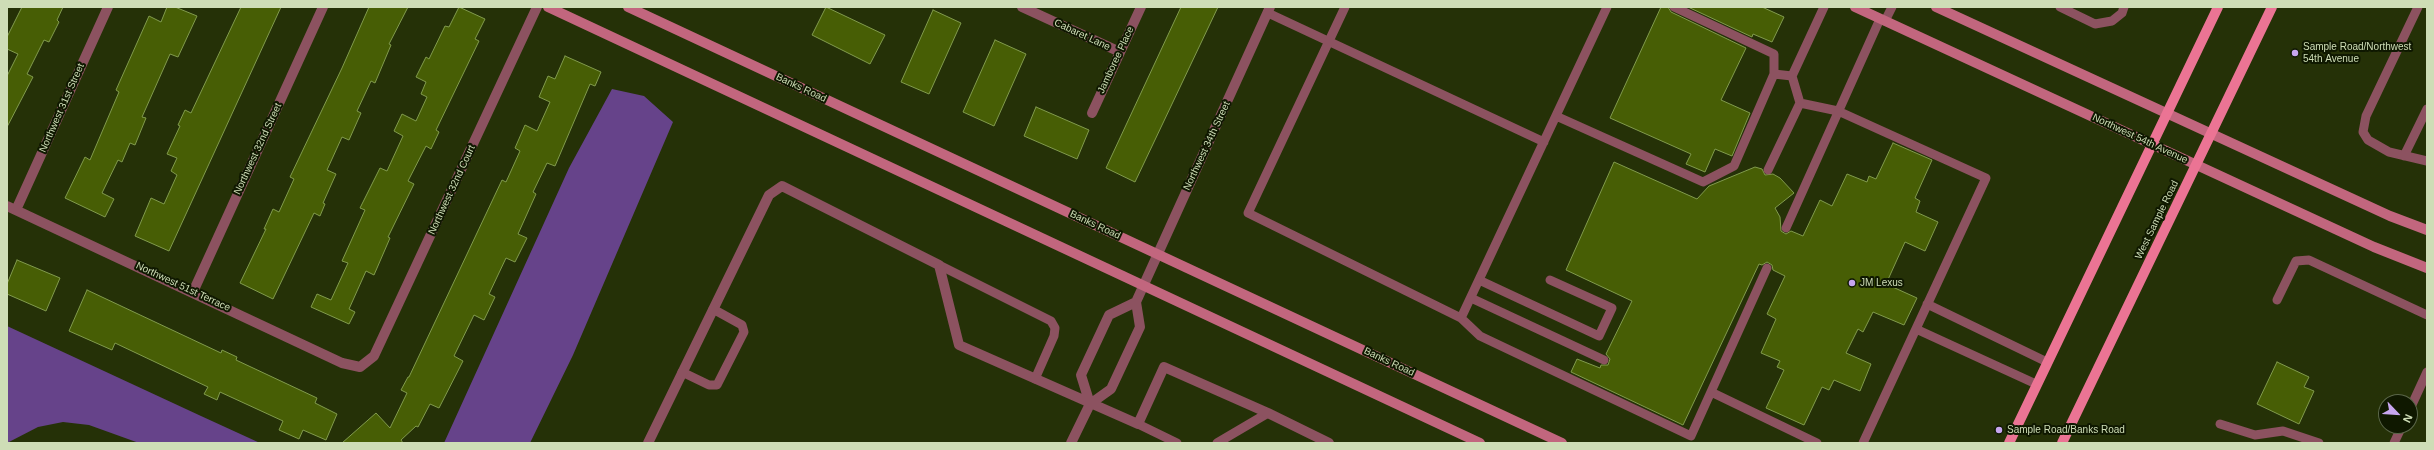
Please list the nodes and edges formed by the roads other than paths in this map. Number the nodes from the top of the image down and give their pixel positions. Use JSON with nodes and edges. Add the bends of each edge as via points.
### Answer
{"nodes":[{"id":1,"x":108,"y":7,"type":"edge"},
{"id":2,"x":323,"y":7,"type":"edge"},
{"id":3,"x":537,"y":7,"type":"edge"},
{"id":4,"x":548,"y":7,"type":"edge"},
{"id":5,"x":628,"y":7,"type":"edge"},
{"id":6,"x":1022,"y":7,"type":"edge"},
{"id":7,"x":1141,"y":7,"type":"edge"},
{"id":8,"x":1345,"y":7,"type":"edge"},
{"id":9,"x":1607,"y":7,"type":"edge"},
{"id":10,"x":1674,"y":7,"type":"edge"},
{"id":11,"x":1824,"y":7,"type":"edge"},
{"id":12,"x":1857,"y":7,"type":"edge"},
{"id":13,"x":1892,"y":7,"type":"edge"},
{"id":14,"x":1936,"y":7,"type":"edge"},
{"id":15,"x":2060,"y":7,"type":"edge"},
{"id":16,"x":2124,"y":7,"type":"edge"},
{"id":17,"x":2218,"y":7,"type":"edge"},
{"id":18,"x":2272,"y":7,"type":"edge"},
{"id":19,"x":2418,"y":7,"type":"edge"},
{"id":20,"x":1269,"y":10,"type":"edge"},
{"id":21,"x":1883,"y":20,"type":"junction"},
{"id":22,"x":1329,"y":41,"type":"junction"},
{"id":23,"x":1120,"y":52,"type":"junction"},
{"id":24,"x":1774,"y":74,"type":"junction"},
{"id":25,"x":1792,"y":76,"type":"junction"},
{"id":26,"x":1800,"y":103,"type":"junction"},
{"id":27,"x":2427,"y":109,"type":"edge"},
{"id":28,"x":1838,"y":111,"type":"junction"},
{"id":29,"x":1092,"y":112,"type":"dead end"},
{"id":30,"x":2166,"y":114,"type":"junction"},
{"id":31,"x":1556,"y":116,"type":"junction"},
{"id":32,"x":2212,"y":134,"type":"junction"},
{"id":33,"x":1544,"y":142,"type":"junction"},
{"id":34,"x":2151,"y":145,"type":"junction"},
{"id":35,"x":2404,"y":156,"type":"junction"},
{"id":36,"x":2427,"y":161,"type":"edge"},
{"id":37,"x":2197,"y":165,"type":"junction"},
{"id":38,"x":1768,"y":170,"type":"dead end"},
{"id":39,"x":12,"y":208,"type":"edge"},
{"id":40,"x":1786,"y":228,"type":"dead end"},
{"id":41,"x":2427,"y":230,"type":"edge"},
{"id":42,"x":1158,"y":255,"type":"junction"},
{"id":43,"x":938,"y":265,"type":"junction"},
{"id":44,"x":1767,"y":268,"type":"dead end"},
{"id":45,"x":2427,"y":268,"type":"edge"},
{"id":46,"x":1479,"y":280,"type":"junction"},
{"id":47,"x":1550,"y":280,"type":"dead end"},
{"id":48,"x":1144,"y":285,"type":"junction"},
{"id":49,"x":193,"y":292,"type":"junction"},
{"id":50,"x":1471,"y":298,"type":"junction"},
{"id":51,"x":2278,"y":300,"type":"dead end"},
{"id":52,"x":1136,"y":302,"type":"junction"},
{"id":53,"x":1927,"y":304,"type":"junction"},
{"id":54,"x":713,"y":309,"type":"junction"},
{"id":55,"x":2427,"y":315,"type":"edge"},
{"id":56,"x":1461,"y":318,"type":"junction"},
{"id":57,"x":1916,"y":328,"type":"junction"},
{"id":58,"x":1604,"y":360,"type":"dead end"},
{"id":59,"x":2047,"y":362,"type":"junction"},
{"id":60,"x":360,"y":367,"type":"joint"},
{"id":61,"x":682,"y":372,"type":"junction"},
{"id":62,"x":2427,"y":372,"type":"edge"},
{"id":63,"x":1035,"y":379,"type":"junction"},
{"id":64,"x":2036,"y":384,"type":"junction"},
{"id":65,"x":1711,"y":392,"type":"junction"},
{"id":66,"x":2417,"y":394,"type":"edge"},
{"id":67,"x":1090,"y":404,"type":"junction"},
{"id":68,"x":1268,"y":413,"type":"junction"},
{"id":69,"x":1138,"y":424,"type":"junction"},
{"id":70,"x":2220,"y":424,"type":"dead end"},
{"id":71,"x":2258,"y":439,"type":"edge"},
{"id":72,"x":648,"y":443,"type":"edge"},
{"id":73,"x":1071,"y":443,"type":"edge"},
{"id":74,"x":1177,"y":443,"type":"edge"},
{"id":75,"x":1217,"y":443,"type":"edge"},
{"id":76,"x":1329,"y":443,"type":"edge"},
{"id":77,"x":1480,"y":443,"type":"edge"},
{"id":78,"x":1562,"y":443,"type":"edge"},
{"id":79,"x":1817,"y":443,"type":"edge"},
{"id":80,"x":1863,"y":443,"type":"edge"},
{"id":81,"x":2009,"y":443,"type":"edge"},
{"id":82,"x":2062,"y":443,"type":"edge"},
{"id":83,"x":2319,"y":443,"type":"edge"}],
"edges":[{"from":1,"to":39,"type":"street","name":"Northwest 31st Street"},
{"from":2,"to":49,"type":"street","name":"Northwest 32nd Street"},
{"from":3,"to":60,"type":"street","name":"Northwest 32nd Court","via":[[374,356]]},
{"from":4,"to":48,"type":"street"},
{"from":5,"to":42,"type":"street","name":"Banks Road"},
{"from":6,"to":23,"type":"street","name":"Cabaret Lane"},
{"from":7,"to":23,"type":"street","name":"Jamboree Place"},
{"from":8,"to":22,"type":"lane"},
{"from":9,"to":31,"type":"lane"},
{"from":10,"to":24,"type":"lane","via":[[1774,54]]},
{"from":11,"to":25,"type":"lane"},
{"from":12,"to":21,"type":"street","name":"Northwest 54th Avenue"},
{"from":13,"to":21,"type":"lane"},
{"from":14,"to":30,"type":"street"},
{"from":15,"to":16,"type":"lane","via":[[2095,24],[2112,21],[2122,13]]},
{"from":17,"to":30,"type":"main road"},
{"from":18,"to":32,"type":"main road","name":"West Sample Road"},
{"from":19,"to":35,"type":"lane","via":[[2366,116],[2363,132],[2368,140]]},
{"from":20,"to":22,"type":"lane"},
{"from":20,"to":42,"type":"street","name":"Northwest 34th Street"},
{"from":21,"to":28,"type":"lane"},
{"from":21,"to":34,"type":"street","name":"Northwest 54th Avenue"},
{"from":22,"to":33,"type":"lane"},
{"from":22,"to":56,"type":"lane","via":[[1248,213]]},
{"from":23,"to":29,"type":"street","name":"Jamboree Place"},
{"from":24,"to":25,"type":"lane"},
{"from":24,"to":31,"type":"lane","via":[[1734,166],[1703,182]]},
{"from":25,"to":26,"type":"lane"},
{"from":26,"to":28,"type":"lane"},
{"from":26,"to":38,"type":"lane"},
{"from":27,"to":35,"type":"lane"},
{"from":28,"to":40,"type":"lane"},
{"from":28,"to":53,"type":"lane","via":[[1986,178]]},
{"from":30,"to":32,"type":"street"},
{"from":30,"to":34,"type":"main road"},
{"from":31,"to":33,"type":"lane"},
{"from":32,"to":37,"type":"main road","name":"West Sample Road"},
{"from":32,"to":41,"type":"street","via":[[2390,216]]},
{"from":33,"to":46,"type":"lane"},
{"from":34,"to":37,"type":"street","name":"Northwest 54th Avenue"},
{"from":34,"to":59,"type":"main road"},
{"from":35,"to":36,"type":"lane"},
{"from":37,"to":45,"type":"street","name":"Northwest 54th Avenue","via":[[2374,247]]},
{"from":37,"to":82,"type":"main road","name":"West Sample Road"},
{"from":39,"to":49,"type":"street","name":"Northwest 51st Terrace"},
{"from":42,"to":48,"type":"street","name":"Northwest 34th Street"},
{"from":42,"to":78,"type":"street","name":"Banks Road"},
{"from":43,"to":54,"type":"street","via":[[782,186],[768,195]]},
{"from":43,"to":63,"type":"street","via":[[958,345]]},
{"from":43,"to":63,"type":"lane","via":[[1052,321],[1055,328],[1054,336]]},
{"from":44,"to":65,"type":"lane"},
{"from":46,"to":47,"type":"lane","via":[[1599,336],[1612,308]]},
{"from":46,"to":50,"type":"lane"},
{"from":48,"to":52,"type":"street","name":"Northwest 34th Street"},
{"from":48,"to":77,"type":"street"},
{"from":49,"to":60,"type":"street","name":"Northwest 51st Terrace","via":[[342,363]]},
{"from":50,"to":56,"type":"lane"},
{"from":50,"to":58,"type":"lane"},
{"from":51,"to":55,"type":"lane","via":[[2296,261],[2309,260]]},
{"from":52,"to":67,"type":"street","via":[[1140,327],[1111,389]]},
{"from":52,"to":67,"type":"street","via":[[1109,315],[1081,375]]},
{"from":53,"to":57,"type":"lane"},
{"from":53,"to":59,"type":"lane"},
{"from":54,"to":61,"type":"street"},
{"from":54,"to":61,"type":"lane","via":[[742,325],[744,332],[717,385],[709,385]]},
{"from":56,"to":65,"type":"lane","via":[[1480,336],[1691,436]]},
{"from":57,"to":64,"type":"lane"},
{"from":57,"to":80,"type":"lane"},
{"from":59,"to":64,"type":"main road"},
{"from":61,"to":72,"type":"street"},
{"from":62,"to":66,"type":"lane"},
{"from":63,"to":67,"type":"street"},
{"from":64,"to":81,"type":"main road"},
{"from":65,"to":79,"type":"lane"},
{"from":67,"to":69,"type":"street"},
{"from":67,"to":73,"type":"street"},
{"from":68,"to":69,"type":"street","via":[[1164,367]]},
{"from":68,"to":75,"type":"lane"},
{"from":68,"to":76,"type":"street"},
{"from":69,"to":74,"type":"lane"},
{"from":70,"to":71,"type":"lane"},
{"from":71,"to":83,"type":"lane","via":[[2283,431]]}]}
